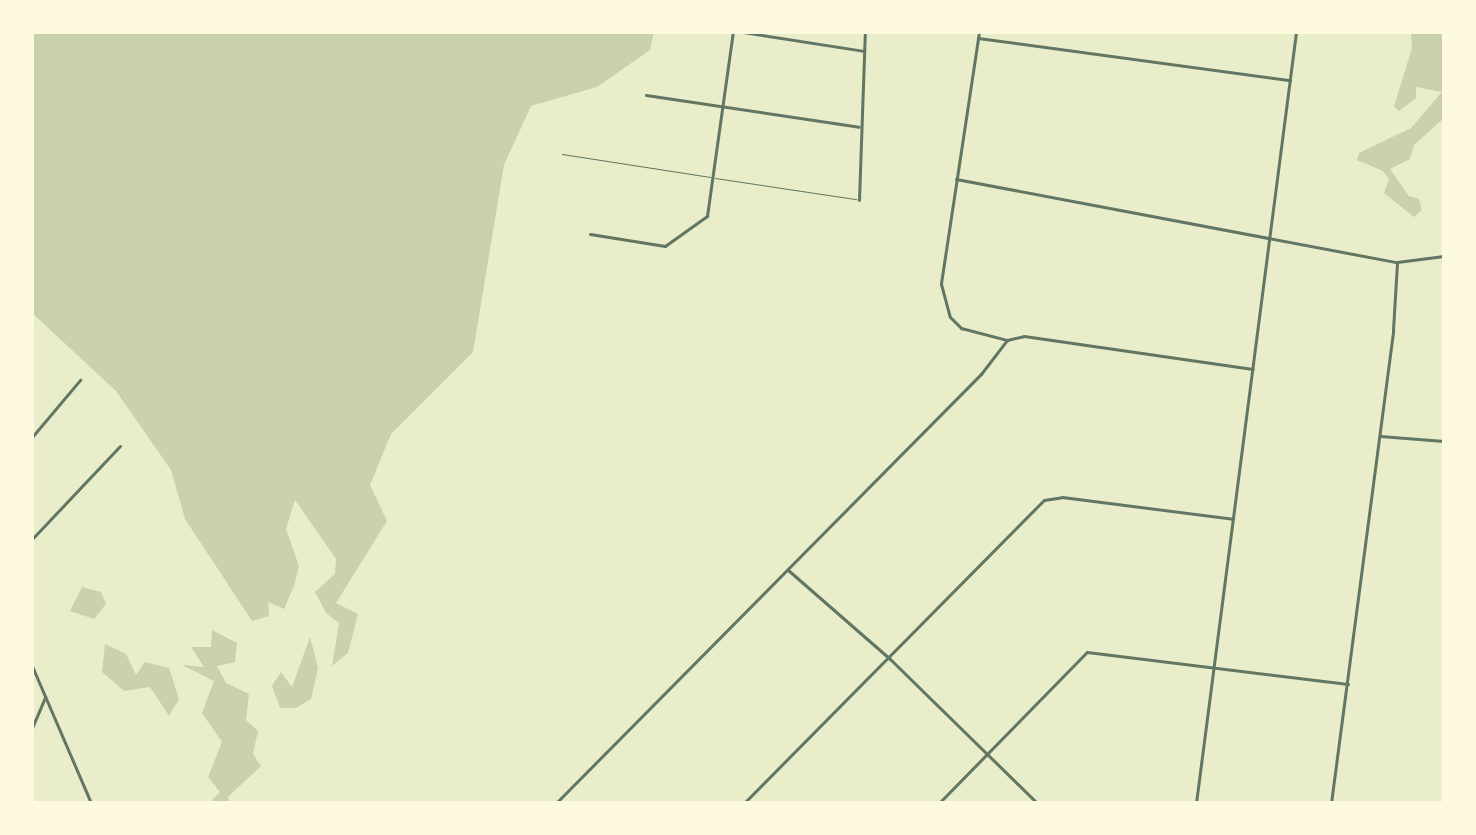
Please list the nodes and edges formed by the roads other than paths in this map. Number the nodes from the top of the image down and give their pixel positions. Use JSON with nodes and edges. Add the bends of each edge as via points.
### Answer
{"nodes":[{"id":1,"x":733,"y":32,"type":"edge"},
{"id":2,"x":743,"y":32,"type":"edge"},
{"id":3,"x":865,"y":32,"type":"edge"},
{"id":4,"x":1296,"y":32,"type":"edge"},
{"id":5,"x":979,"y":35,"type":"edge"},
{"id":6,"x":864,"y":51,"type":"junction"},
{"id":7,"x":1290,"y":80,"type":"junction"},
{"id":8,"x":646,"y":95,"type":"dead end"},
{"id":9,"x":722,"y":105,"type":"junction"},
{"id":10,"x":859,"y":127,"type":"junction"},
{"id":11,"x":562,"y":154,"type":"dead end"},
{"id":12,"x":713,"y":177,"type":"junction"},
{"id":13,"x":956,"y":179,"type":"junction"},
{"id":14,"x":859,"y":200,"type":"joint"},
{"id":15,"x":590,"y":234,"type":"dead end"},
{"id":16,"x":1268,"y":238,"type":"junction"},
{"id":17,"x":1444,"y":256,"type":"edge"},
{"id":18,"x":1397,"y":262,"type":"junction"},
{"id":19,"x":1007,"y":340,"type":"junction"},
{"id":20,"x":1253,"y":369,"type":"junction"},
{"id":21,"x":80,"y":380,"type":"dead end"},
{"id":22,"x":1380,"y":436,"type":"junction"},
{"id":23,"x":32,"y":437,"type":"edge"},
{"id":24,"x":1444,"y":441,"type":"edge"},
{"id":25,"x":120,"y":446,"type":"dead end"},
{"id":26,"x":1234,"y":519,"type":"junction"},
{"id":27,"x":32,"y":539,"type":"edge"},
{"id":28,"x":788,"y":570,"type":"junction"},
{"id":29,"x":890,"y":659,"type":"junction"},
{"id":30,"x":32,"y":666,"type":"edge"},
{"id":31,"x":1214,"y":666,"type":"junction"},
{"id":32,"x":1348,"y":684,"type":"junction"},
{"id":33,"x":45,"y":697,"type":"junction"},
{"id":34,"x":32,"y":728,"type":"edge"},
{"id":35,"x":987,"y":756,"type":"junction"},
{"id":36,"x":91,"y":803,"type":"edge"},
{"id":37,"x":556,"y":803,"type":"edge"},
{"id":38,"x":744,"y":803,"type":"edge"},
{"id":39,"x":939,"y":803,"type":"edge"},
{"id":40,"x":1037,"y":803,"type":"edge"},
{"id":41,"x":1196,"y":803,"type":"edge"},
{"id":42,"x":1331,"y":803,"type":"edge"}],
"edges":[{"from":1,"to":9,"type":"street"},
{"from":2,"to":6,"type":"street"},
{"from":3,"to":6,"type":"street"},
{"from":4,"to":7,"type":"street"},
{"from":5,"to":7,"type":"street"},
{"from":5,"to":13,"type":"street"},
{"from":6,"to":10,"type":"street"},
{"from":7,"to":16,"type":"street"},
{"from":8,"to":9,"type":"street"},
{"from":9,"to":10,"type":"street"},
{"from":9,"to":12,"type":"street"},
{"from":10,"to":14,"type":"street"},
{"from":11,"to":12,"type":"lane"},
{"from":12,"to":14,"type":"lane"},
{"from":12,"to":15,"type":"street","via":[[707,216],[665,246]]},
{"from":13,"to":16,"type":"street"},
{"from":13,"to":19,"type":"street","via":[[941,275],[944,299],[961,328]]},
{"from":16,"to":18,"type":"street"},
{"from":16,"to":20,"type":"street"},
{"from":17,"to":18,"type":"street"},
{"from":18,"to":22,"type":"street"},
{"from":19,"to":20,"type":"street","via":[[1024,336]]},
{"from":19,"to":28,"type":"street","via":[[981,374]]},
{"from":20,"to":26,"type":"street"},
{"from":21,"to":23,"type":"street"},
{"from":22,"to":24,"type":"street"},
{"from":22,"to":32,"type":"street"},
{"from":25,"to":27,"type":"street"},
{"from":26,"to":29,"type":"street","via":[[1062,497],[1044,500]]},
{"from":26,"to":31,"type":"street"},
{"from":28,"to":29,"type":"street"},
{"from":28,"to":37,"type":"street"},
{"from":29,"to":35,"type":"street"},
{"from":29,"to":38,"type":"street"},
{"from":30,"to":33,"type":"street"},
{"from":31,"to":32,"type":"street"},
{"from":31,"to":35,"type":"street","via":[[1087,652]]},
{"from":31,"to":41,"type":"street"},
{"from":32,"to":42,"type":"street"},
{"from":33,"to":34,"type":"street"},
{"from":33,"to":36,"type":"street"},
{"from":35,"to":39,"type":"street"},
{"from":35,"to":40,"type":"street"}]}
